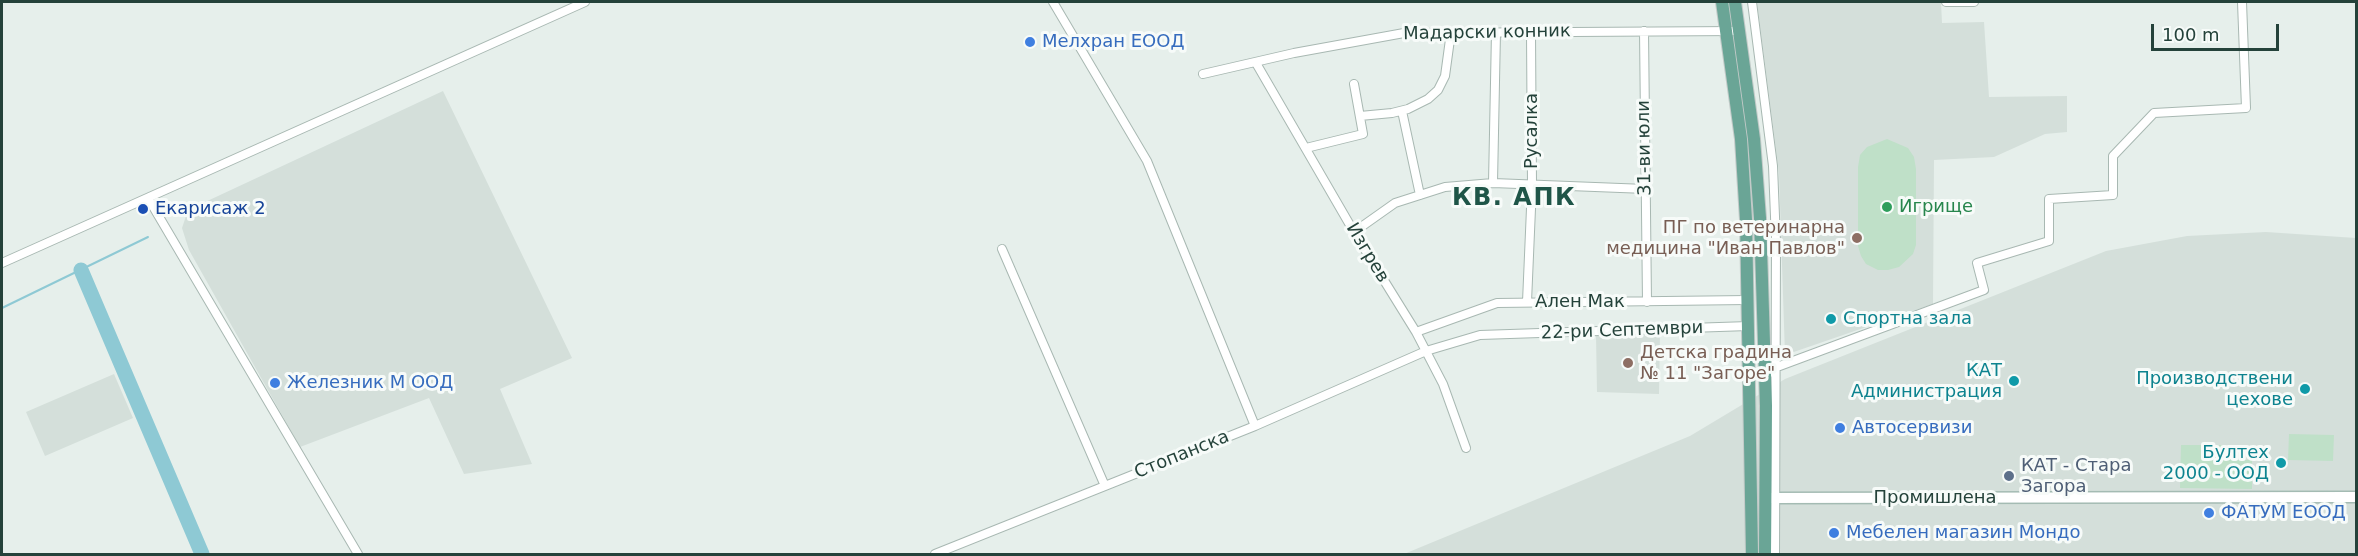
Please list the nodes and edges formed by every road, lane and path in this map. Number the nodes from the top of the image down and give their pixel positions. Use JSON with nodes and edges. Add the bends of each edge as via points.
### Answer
{"nodes":[{"id":1,"x":585,"y":2,"type":"edge"},
{"id":2,"x":1053,"y":2,"type":"edge"},
{"id":3,"x":1722,"y":2,"type":"edge"},
{"id":4,"x":1735,"y":2,"type":"edge"},
{"id":5,"x":1752,"y":2,"type":"edge"},
{"id":6,"x":1946,"y":2,"type":"edge"},
{"id":7,"x":1974,"y":2,"type":"edge"},
{"id":8,"x":2242,"y":2,"type":"edge"},
{"id":9,"x":1644,"y":31,"type":"junction"},
{"id":10,"x":1732,"y":31,"type":"junction"},
{"id":11,"x":1451,"y":32,"type":"junction"},
{"id":12,"x":1496,"y":33,"type":"junction"},
{"id":13,"x":1531,"y":33,"type":"junction"},
{"id":14,"x":1257,"y":63,"type":"junction"},
{"id":15,"x":1203,"y":74,"type":"dead end"},
{"id":16,"x":1354,"y":84,"type":"dead end"},
{"id":17,"x":1402,"y":111,"type":"junction"},
{"id":18,"x":1360,"y":116,"type":"junction"},
{"id":19,"x":1306,"y":148,"type":"junction"},
{"id":20,"x":1493,"y":183,"type":"junction"},
{"id":21,"x":1532,"y":185,"type":"junction"},
{"id":22,"x":1646,"y":189,"type":"junction"},
{"id":23,"x":1420,"y":195,"type":"junction"},
{"id":24,"x":148,"y":198,"type":"junction"},
{"id":25,"x":1354,"y":232,"type":"junction"},
{"id":26,"x":1002,"y":249,"type":"dead end"},
{"id":27,"x":2,"y":263,"type":"edge"},
{"id":28,"x":1748,"y":300,"type":"junction"},
{"id":29,"x":1527,"y":302,"type":"junction"},
{"id":30,"x":1647,"y":302,"type":"junction"},
{"id":31,"x":1749,"y":326,"type":"junction"},
{"id":32,"x":1416,"y":332,"type":"junction"},
{"id":33,"x":1426,"y":351,"type":"junction"},
{"id":34,"x":1777,"y":367,"type":"junction"},
{"id":35,"x":1764,"y":377,"type":"junction"},
{"id":36,"x":1255,"y":426,"type":"junction"},
{"id":37,"x":1466,"y":448,"type":"dead end"},
{"id":38,"x":1752,"y":470,"type":"junction"},
{"id":39,"x":1105,"y":486,"type":"junction"},
{"id":40,"x":2356,"y":497,"type":"edge"},
{"id":41,"x":1771,"y":498,"type":"junction"},
{"id":42,"x":1752,"y":518,"type":"junction"},
{"id":43,"x":358,"y":555,"type":"edge"},
{"id":44,"x":935,"y":555,"type":"edge"},
{"id":45,"x":1752,"y":555,"type":"edge"},
{"id":46,"x":1765,"y":555,"type":"edge"},
{"id":47,"x":1775,"y":555,"type":"edge"}],
"edges":[{"from":1,"to":24,"type":"street"},
{"from":2,"to":36,"type":"street","via":[[1147,160]]},
{"from":3,"to":10,"type":"main road"},
{"from":4,"to":10,"type":"main road"},
{"from":5,"to":34,"type":"street","via":[[1773,166]]},
{"from":6,"to":7,"type":"street"},
{"from":8,"to":34,"type":"street","via":[[2246,108],[2154,113],[2113,156],[2113,195],[2049,199],[2049,241],[1977,263],[1984,290]]},
{"from":9,"to":10,"type":"street","name":"Мадарски конник"},
{"from":9,"to":13,"type":"street","name":"Мадарски конник"},
{"from":9,"to":22,"type":"street","name":"31-ви юли"},
{"from":10,"to":28,"type":"main road"},
{"from":10,"to":35,"type":"main road","via":[[1756,162]]},
{"from":11,"to":12,"type":"street","name":"Мадарски конник"},
{"from":11,"to":14,"type":"street","name":"Мадарски конник","via":[[1404,33]]},
{"from":11,"to":17,"type":"street","via":[[1445,76],[1438,90]]},
{"from":12,"to":13,"type":"street","name":"Мадарски конник"},
{"from":12,"to":20,"type":"street"},
{"from":13,"to":21,"type":"street","name":"Русалка"},
{"from":14,"to":15,"type":"street","name":"Мадарски конник"},
{"from":14,"to":19,"type":"street","name":"Изгрев"},
{"from":16,"to":18,"type":"street"},
{"from":17,"to":18,"type":"street"},
{"from":17,"to":23,"type":"street"},
{"from":18,"to":19,"type":"street","via":[[1364,134]]},
{"from":19,"to":25,"type":"street","name":"Изгрев"},
{"from":20,"to":21,"type":"street"},
{"from":20,"to":23,"type":"street","via":[[1445,187]]},
{"from":21,"to":22,"type":"street"},
{"from":21,"to":29,"type":"street","name":"Русалка"},
{"from":22,"to":30,"type":"street","name":"31-ви юли"},
{"from":23,"to":25,"type":"street","via":[[1395,202]]},
{"from":24,"to":27,"type":"street"},
{"from":24,"to":43,"type":"street"},
{"from":25,"to":32,"type":"street","name":"Изгрев"},
{"from":26,"to":39,"type":"street"},
{"from":28,"to":30,"type":"street","name":"Ален Мак"},
{"from":28,"to":31,"type":"main road"},
{"from":29,"to":30,"type":"street","name":"Ален Мак"},
{"from":29,"to":32,"type":"street","name":"Ален Мак","via":[[1497,303]]},
{"from":31,"to":33,"type":"street","name":"22-ри Септември","via":[[1480,335]]},
{"from":31,"to":38,"type":"main road"},
{"from":32,"to":33,"type":"street","name":"Изгрев"},
{"from":33,"to":36,"type":"street","name":"Стопанска"},
{"from":33,"to":37,"type":"street","name":"Изгрев","via":[[1443,384]]},
{"from":34,"to":35,"type":"street"},
{"from":34,"to":41,"type":"street"},
{"from":35,"to":41,"type":"main road"},
{"from":36,"to":39,"type":"street","name":"Стопанска"},
{"from":38,"to":41,"type":"main road"},
{"from":38,"to":42,"type":"main road"},
{"from":39,"to":44,"type":"street","name":"Стопанска"},
{"from":40,"to":41,"type":"main road","name":"Промишлена"},
{"from":41,"to":42,"type":"main road"},
{"from":41,"to":46,"type":"main road"},
{"from":41,"to":47,"type":"street"},
{"from":42,"to":45,"type":"main road"}]}
